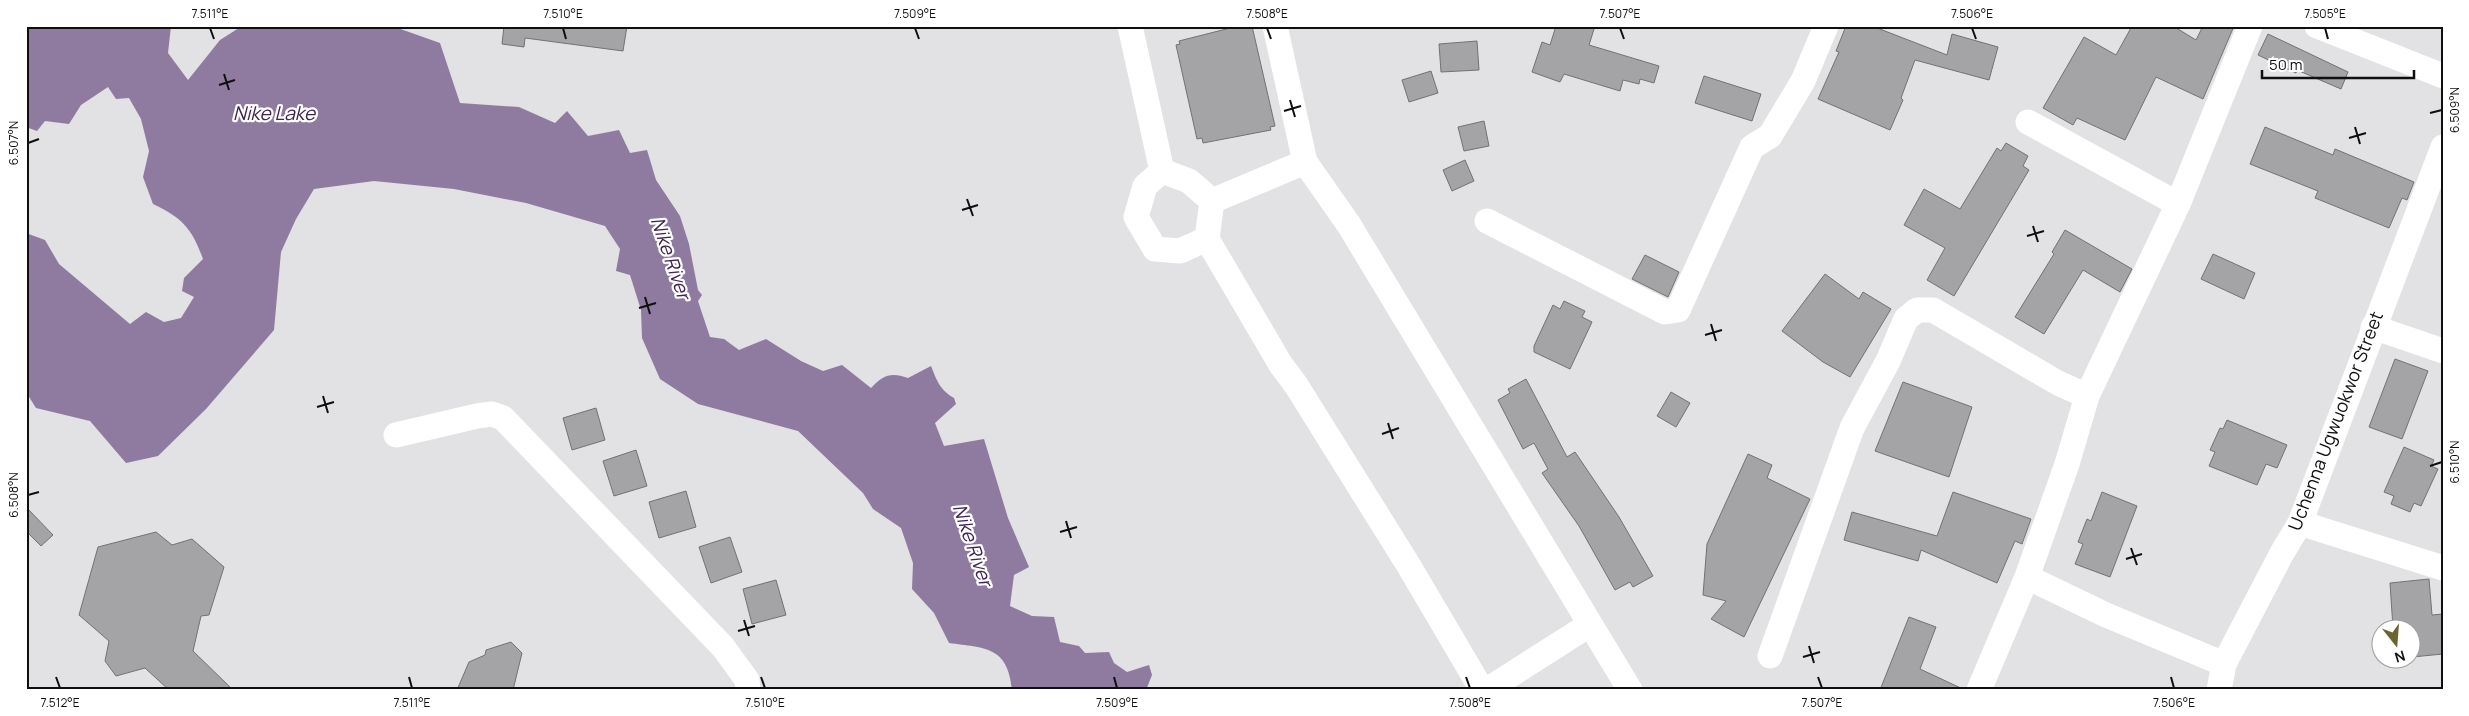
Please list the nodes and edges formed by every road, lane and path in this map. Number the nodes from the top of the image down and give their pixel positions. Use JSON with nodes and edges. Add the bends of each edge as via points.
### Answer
{"nodes":[{"id":1,"x":1130,"y":26,"type":"edge"},
{"id":2,"x":1274,"y":26,"type":"edge"},
{"id":3,"x":1826,"y":26,"type":"edge"},
{"id":4,"x":2250,"y":26,"type":"edge"},
{"id":5,"x":2317,"y":26,"type":"edge"},
{"id":6,"x":2443,"y":76,"type":"edge"},
{"id":7,"x":2028,"y":122,"type":"dead end"},
{"id":8,"x":2443,"y":147,"type":"edge"},
{"id":9,"x":1306,"y":162,"type":"junction"},
{"id":10,"x":1162,"y":172,"type":"junction"},
{"id":11,"x":1212,"y":201,"type":"junction"},
{"id":12,"x":2178,"y":204,"type":"junction"},
{"id":13,"x":1487,"y":220,"type":"dead end"},
{"id":14,"x":1206,"y":239,"type":"junction"},
{"id":15,"x":2373,"y":327,"type":"junction"},
{"id":16,"x":2443,"y":351,"type":"edge"},
{"id":17,"x":2087,"y":396,"type":"junction"},
{"id":18,"x":396,"y":435,"type":"dead end"},
{"id":19,"x":2300,"y":523,"type":"junction"},
{"id":20,"x":2443,"y":568,"type":"edge"},
{"id":21,"x":2027,"y":577,"type":"junction"},
{"id":22,"x":1590,"y":625,"type":"junction"},
{"id":23,"x":1770,"y":656,"type":"dead end"},
{"id":24,"x":2224,"y":664,"type":"junction"},
{"id":25,"x":748,"y":690,"type":"edge"},
{"id":26,"x":1482,"y":690,"type":"edge"},
{"id":27,"x":1487,"y":690,"type":"edge"},
{"id":28,"x":1630,"y":690,"type":"edge"},
{"id":29,"x":1979,"y":690,"type":"edge"},
{"id":30,"x":2219,"y":690,"type":"edge"}],
"edges":[{"from":1,"to":10,"type":"street"},
{"from":2,"to":9,"type":"street"},
{"from":3,"to":13,"type":"street","via":[[1803,81],[1770,136],[1752,147],[1678,310],[1664,312]]},
{"from":4,"to":12,"type":"street"},
{"from":5,"to":6,"type":"street"},
{"from":7,"to":12,"type":"street"},
{"from":8,"to":15,"type":"street","name":"Uchenna Ugwuokwor Street"},
{"from":9,"to":11,"type":"street"},
{"from":9,"to":22,"type":"street","via":[[1349,225]]},
{"from":10,"to":11,"type":"street","via":[[1189,181]]},
{"from":10,"to":14,"type":"street","via":[[1145,186],[1136,216],[1155,249],[1180,251]]},
{"from":11,"to":14,"type":"street"},
{"from":12,"to":17,"type":"street"},
{"from":14,"to":26,"type":"street"},
{"from":15,"to":16,"type":"street"},
{"from":15,"to":19,"type":"street","name":"Uchenna Ugwuokwor Street"},
{"from":17,"to":21,"type":"street"},
{"from":17,"to":23,"type":"street","via":[[2058,383],[1933,310],[1917,310],[1906,319],[1888,361],[1852,428]]},
{"from":18,"to":25,"type":"street","via":[[476,416],[492,414],[503,418],[723,647],[747,680]]},
{"from":19,"to":20,"type":"street"},
{"from":19,"to":24,"type":"street","name":"Uchenna Ugwuokwor Street"},
{"from":21,"to":24,"type":"street","via":[[2106,615]]},
{"from":21,"to":29,"type":"street"},
{"from":22,"to":27,"type":"street"},
{"from":22,"to":28,"type":"street"},
{"from":24,"to":30,"type":"street","name":"Uchenna Ugwuokwor Street"}]}
